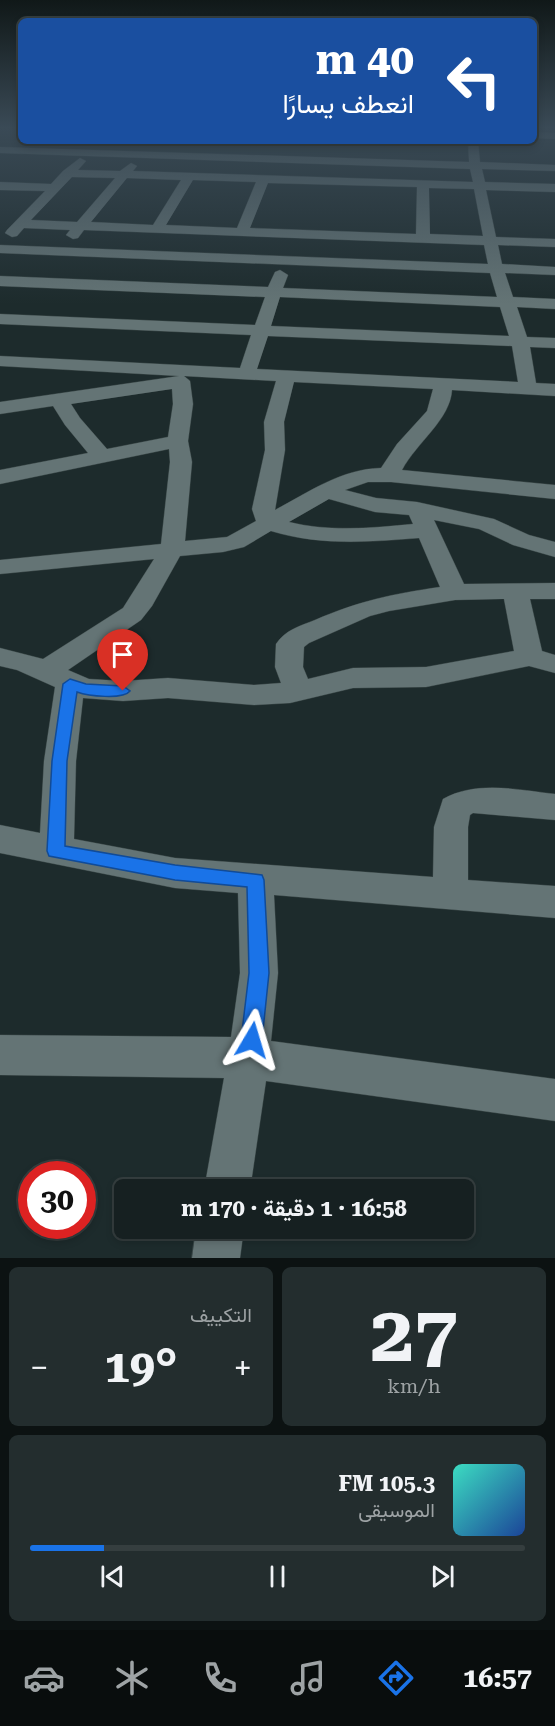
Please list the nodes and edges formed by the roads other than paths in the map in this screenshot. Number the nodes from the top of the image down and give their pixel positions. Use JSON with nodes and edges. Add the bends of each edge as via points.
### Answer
{"nodes":[{"id":1,"x":23,"y":187,"type":"edge"},
{"id":2,"x":55,"y":187,"type":"edge"},
{"id":3,"x":114,"y":187,"type":"edge"},
{"id":4,"x":183,"y":187,"type":"edge"},
{"id":5,"x":260,"y":187,"type":"edge"},
{"id":6,"x":423,"y":187,"type":"edge"},
{"id":7,"x":479,"y":187,"type":"edge"},
{"id":8,"x":522,"y":187,"type":"edge"},
{"id":9,"x":555,"y":188,"type":"edge"},
{"id":10,"x":53,"y":189,"type":"junction"},
{"id":11,"x":80,"y":226,"type":"junction"},
{"id":12,"x":11,"y":229,"type":"edge"},
{"id":13,"x":157,"y":229,"type":"junction"},
{"id":14,"x":242,"y":232,"type":"junction"},
{"id":15,"x":291,"y":234,"type":"junction"},
{"id":16,"x":423,"y":238,"type":"junction"},
{"id":17,"x":490,"y":241,"type":"junction"},
{"id":18,"x":555,"y":243,"type":"edge"},
{"id":19,"x":0,"y":244,"type":"edge"},
{"id":20,"x":0,"y":249,"type":"edge"},
{"id":21,"x":61,"y":252,"type":"junction"},
{"id":22,"x":284,"y":261,"type":"junction"},
{"id":23,"x":496,"y":269,"type":"junction"},
{"id":24,"x":555,"y":271,"type":"edge"},
{"id":25,"x":0,"y":281,"type":"edge"},
{"id":26,"x":34,"y":282,"type":"junction"},
{"id":27,"x":274,"y":292,"type":"junction"},
{"id":28,"x":507,"y":302,"type":"junction"},
{"id":29,"x":555,"y":304,"type":"edge"},
{"id":30,"x":2,"y":320,"type":"edge"},
{"id":31,"x":263,"y":330,"type":"junction"},
{"id":32,"x":520,"y":342,"type":"junction"},
{"id":33,"x":555,"y":343,"type":"edge"},
{"id":34,"x":0,"y":361,"type":"edge"},
{"id":35,"x":226,"y":373,"type":"junction"},
{"id":36,"x":247,"y":373,"type":"junction"},
{"id":37,"x":287,"y":375,"type":"junction"},
{"id":38,"x":181,"y":381,"type":"junction"},
{"id":39,"x":443,"y":385,"type":"junction"},
{"id":40,"x":528,"y":389,"type":"junction"},
{"id":41,"x":555,"y":390,"type":"edge"},
{"id":42,"x":59,"y":400,"type":"junction"},
{"id":43,"x":0,"y":408,"type":"edge"},
{"id":44,"x":178,"y":441,"type":"junction"},
{"id":45,"x":102,"y":456,"type":"junction"},
{"id":46,"x":400,"y":476,"type":"junction"},
{"id":47,"x":0,"y":477,"type":"edge"},
{"id":48,"x":325,"y":491,"type":"junction"},
{"id":49,"x":555,"y":492,"type":"edge"},
{"id":50,"x":422,"y":520,"type":"junction"},
{"id":51,"x":268,"y":523,"type":"junction"},
{"id":52,"x":172,"y":550,"type":"junction"},
{"id":53,"x":555,"y":550,"type":"edge"},
{"id":54,"x":0,"y":567,"type":"edge"},
{"id":55,"x":555,"y":591,"type":"edge"},
{"id":56,"x":455,"y":592,"type":"junction"},
{"id":57,"x":516,"y":592,"type":"junction"},
{"id":58,"x":542,"y":660,"type":"edge"},
{"id":59,"x":4,"y":662,"type":"edge"},
{"id":60,"x":58,"y":678,"type":"junction"},
{"id":61,"x":299,"y":691,"type":"junction"},
{"id":62,"x":555,"y":807,"type":"edge"},
{"id":63,"x":1,"y":840,"type":"edge"},
{"id":64,"x":56,"y":851,"type":"junction"},
{"id":65,"x":255,"y":880,"type":"junction"},
{"id":66,"x":450,"y":894,"type":"junction"},
{"id":67,"x":555,"y":902,"type":"edge"},
{"id":68,"x":0,"y":1055,"type":"edge"},
{"id":69,"x":249,"y":1058,"type":"junction"},
{"id":70,"x":555,"y":1100,"type":"edge"},
{"id":71,"x":229,"y":1179,"type":"edge"},
{"id":72,"x":219,"y":1239,"type":"edge"},
{"id":73,"x":216,"y":1258,"type":"edge"}],
"edges":[{"from":1,"to":10,"type":"street"},
{"from":2,"to":10,"type":"street"},
{"from":3,"to":11,"type":"street"},
{"from":4,"to":13,"type":"street"},
{"from":5,"to":14,"type":"street"},
{"from":6,"to":16,"type":"street"},
{"from":7,"to":17,"type":"street"},
{"from":8,"to":9,"type":"street"},
{"from":10,"to":12,"type":"street"},
{"from":11,"to":12,"type":"street"},
{"from":11,"to":13,"type":"street"},
{"from":11,"to":21,"type":"street"},
{"from":12,"to":19,"type":"street"},
{"from":13,"to":14,"type":"street"},
{"from":14,"to":15,"type":"street"},
{"from":15,"to":16,"type":"street"},
{"from":15,"to":22,"type":"street"},
{"from":16,"to":17,"type":"street"},
{"from":17,"to":18,"type":"street"},
{"from":17,"to":23,"type":"street"},
{"from":20,"to":21,"type":"street"},
{"from":21,"to":22,"type":"street"},
{"from":21,"to":26,"type":"street"},
{"from":22,"to":23,"type":"street"},
{"from":22,"to":27,"type":"street"},
{"from":23,"to":24,"type":"street"},
{"from":23,"to":28,"type":"street"},
{"from":25,"to":26,"type":"street"},
{"from":26,"to":27,"type":"street"},
{"from":26,"to":30,"type":"street"},
{"from":27,"to":28,"type":"street"},
{"from":27,"to":31,"type":"street"},
{"from":28,"to":29,"type":"street"},
{"from":28,"to":32,"type":"street"},
{"from":30,"to":31,"type":"street"},
{"from":31,"to":32,"type":"street"},
{"from":31,"to":36,"type":"street"},
{"from":32,"to":33,"type":"street"},
{"from":32,"to":40,"type":"street"},
{"from":34,"to":35,"type":"street"},
{"from":35,"to":36,"type":"street"},
{"from":35,"to":38,"type":"street"},
{"from":36,"to":37,"type":"street"},
{"from":37,"to":39,"type":"street"},
{"from":37,"to":51,"type":"street","via":[[274,422],[275,450],[263,509]]},
{"from":38,"to":42,"type":"street"},
{"from":38,"to":44,"type":"street","via":[[183,404]]},
{"from":39,"to":40,"type":"street"},
{"from":39,"to":46,"type":"street","via":[[443,401],[438,411],[406,446]]},
{"from":40,"to":41,"type":"street"},
{"from":42,"to":43,"type":"street"},
{"from":42,"to":45,"type":"street"},
{"from":44,"to":45,"type":"street"},
{"from":44,"to":52,"type":"street","via":[[181,462]]},
{"from":45,"to":47,"type":"street"},
{"from":46,"to":48,"type":"street","via":[[357,476]]},
{"from":46,"to":49,"type":"street"},
{"from":46,"to":50,"type":"street","via":[[412,492]]},
{"from":48,"to":50,"type":"street"},
{"from":48,"to":51,"type":"street"},
{"from":50,"to":51,"type":"street","via":[[341,537],[294,532]]},
{"from":50,"to":53,"type":"street","via":[[486,524]]},
{"from":50,"to":56,"type":"street"},
{"from":51,"to":52,"type":"street","via":[[235,542]]},
{"from":52,"to":54,"type":"street"},
{"from":52,"to":60,"type":"street","via":[[140,606]]},
{"from":55,"to":57,"type":"street"},
{"from":56,"to":57,"type":"street"},
{"from":56,"to":61,"type":"street","via":[[361,610],[299,637],[290,644],[288,654]]},
{"from":57,"to":58,"type":"street"},
{"from":58,"to":61,"type":"street","via":[[406,679],[352,678]]},
{"from":59,"to":60,"type":"street"},
{"from":60,"to":61,"type":"street","via":[[85,689],[168,688],[254,695]]},
{"from":60,"to":64,"type":"street"},
{"from":62,"to":66,"type":"street","via":[[486,800],[467,801],[455,808]]},
{"from":63,"to":64,"type":"street"},
{"from":64,"to":65,"type":"street","via":[[175,873]]},
{"from":65,"to":66,"type":"street"},
{"from":65,"to":69,"type":"street","via":[[259,973]]},
{"from":66,"to":67,"type":"street"},
{"from":68,"to":69,"type":"street"},
{"from":69,"to":70,"type":"street"},
{"from":69,"to":71,"type":"street"},
{"from":72,"to":73,"type":"street"}]}
